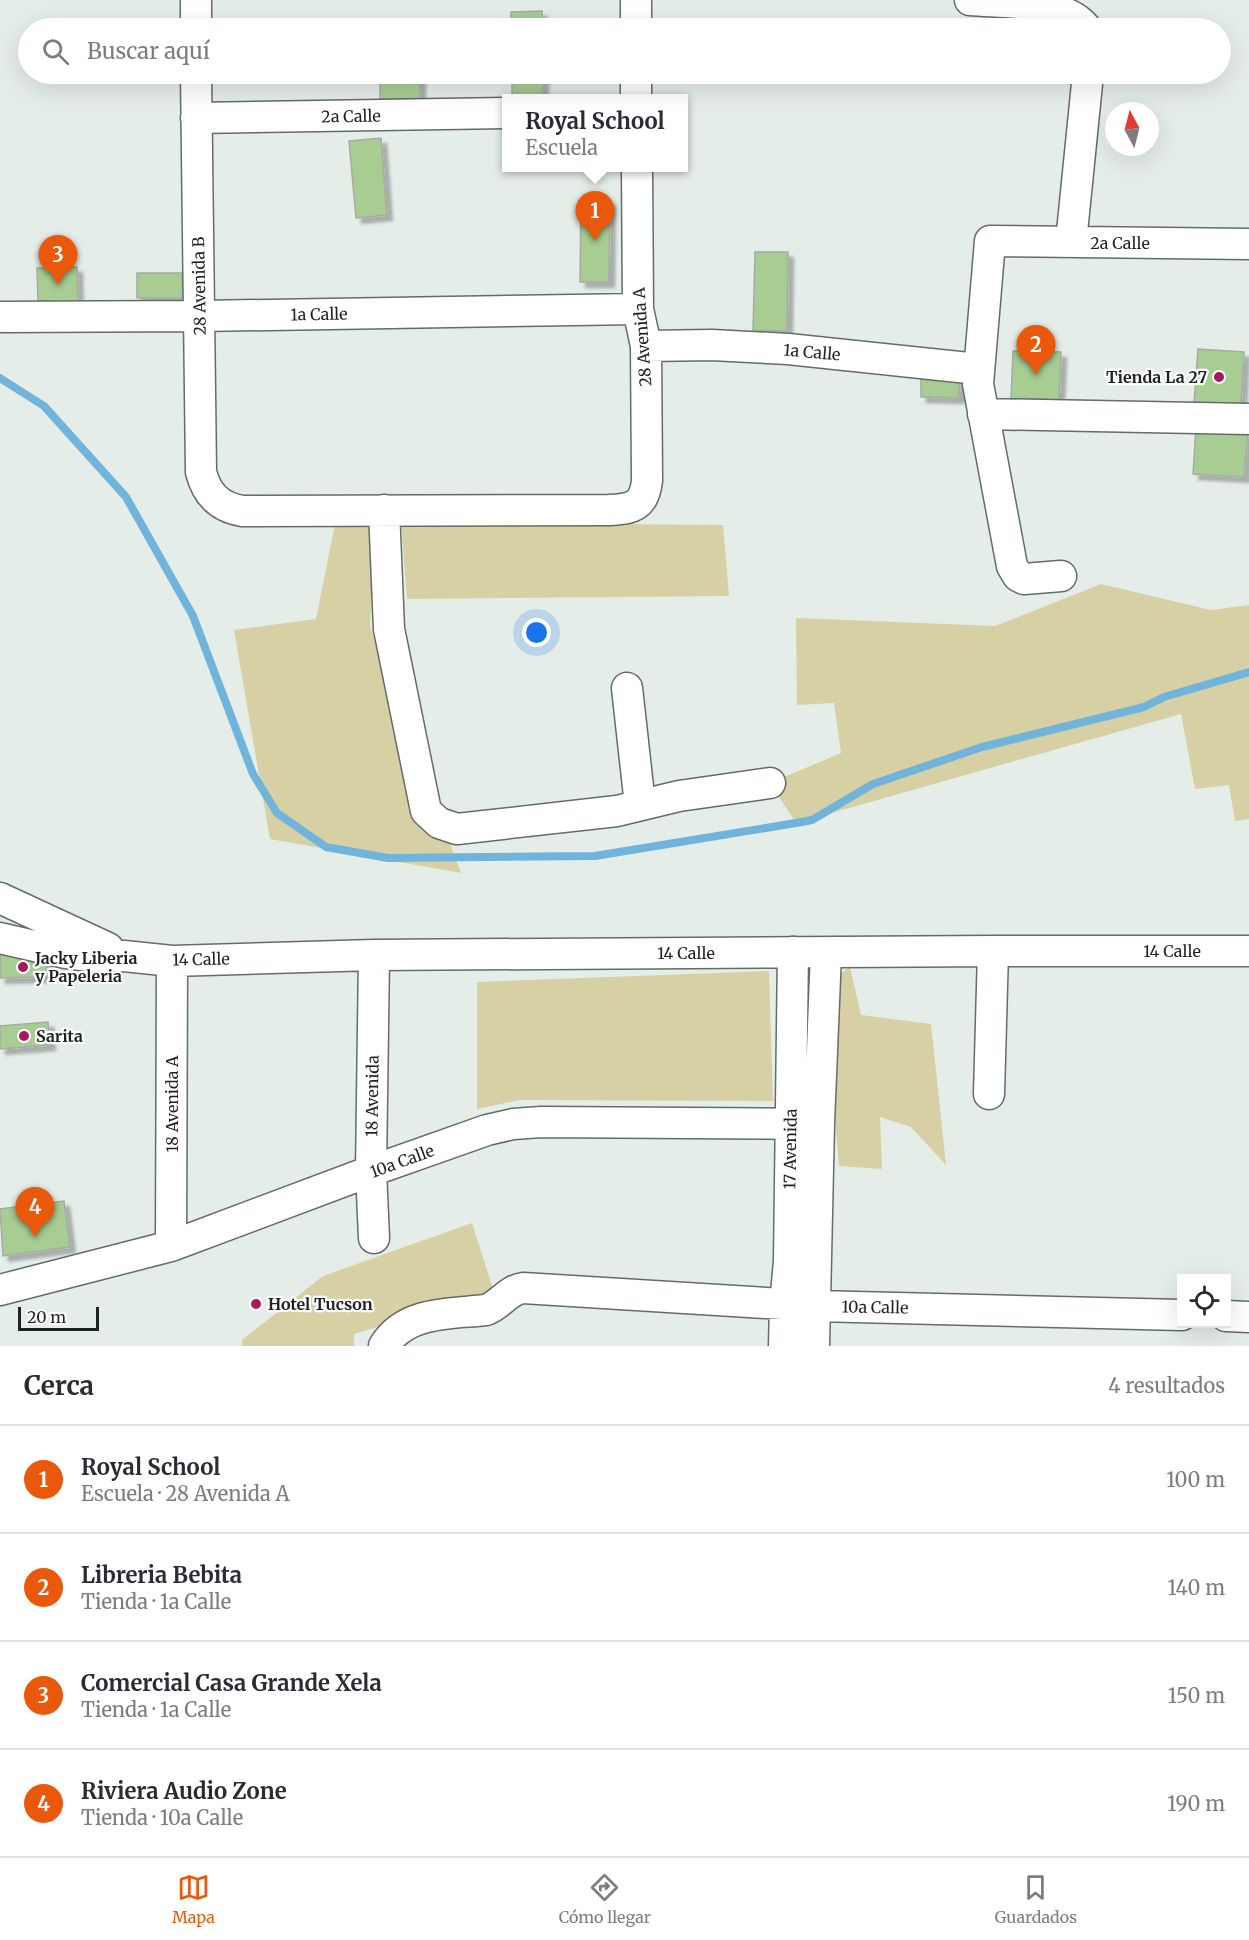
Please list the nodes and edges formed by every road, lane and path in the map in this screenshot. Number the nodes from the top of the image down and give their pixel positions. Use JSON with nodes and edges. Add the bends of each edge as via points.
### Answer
{"nodes":[{"id":1,"x":196,"y":0,"type":"edge"},
{"id":2,"x":636,"y":0,"type":"edge"},
{"id":3,"x":970,"y":0,"type":"edge"},
{"id":4,"x":1052,"y":3,"type":"edge"},
{"id":5,"x":196,"y":18,"type":"edge"},
{"id":6,"x":636,"y":18,"type":"edge"},
{"id":7,"x":1078,"y":18,"type":"edge"},
{"id":8,"x":196,"y":84,"type":"edge"},
{"id":9,"x":1087,"y":84,"type":"edge"},
{"id":10,"x":502,"y":114,"type":"edge"},
{"id":11,"x":196,"y":118,"type":"junction"},
{"id":12,"x":637,"y":172,"type":"edge"},
{"id":13,"x":1071,"y":243,"type":"junction"},
{"id":14,"x":1249,"y":244,"type":"edge"},
{"id":15,"x":638,"y":309,"type":"junction"},
{"id":16,"x":200,"y":316,"type":"junction"},
{"id":17,"x":0,"y":317,"type":"edge"},
{"id":18,"x":646,"y":346,"type":"junction"},
{"id":19,"x":978,"y":369,"type":"junction"},
{"id":20,"x":983,"y":414,"type":"junction"},
{"id":21,"x":1249,"y":419,"type":"edge"},
{"id":22,"x":384,"y":510,"type":"junction"},
{"id":23,"x":1061,"y":576,"type":"dead end"},
{"id":24,"x":627,"y":688,"type":"dead end"},
{"id":25,"x":770,"y":783,"type":"dead end"},
{"id":26,"x":640,"y":805,"type":"junction"},
{"id":27,"x":0,"y":898,"type":"edge"},
{"id":28,"x":0,"y":938,"type":"edge"},
{"id":29,"x":993,"y":951,"type":"junction"},
{"id":30,"x":1249,"y":951,"type":"edge"},
{"id":31,"x":794,"y":952,"type":"junction"},
{"id":32,"x":826,"y":953,"type":"junction"},
{"id":33,"x":374,"y":955,"type":"junction"},
{"id":34,"x":124,"y":956,"type":"junction"},
{"id":35,"x":172,"y":961,"type":"junction"},
{"id":36,"x":989,"y":1094,"type":"dead end"},
{"id":37,"x":805,"y":1123,"type":"junction"},
{"id":38,"x":371,"y":1171,"type":"junction"},
{"id":39,"x":374,"y":1238,"type":"dead end"},
{"id":40,"x":171,"y":1246,"type":"junction"},
{"id":41,"x":0,"y":1290,"type":"edge"},
{"id":42,"x":784,"y":1305,"type":"junction"},
{"id":43,"x":814,"y":1306,"type":"junction"},
{"id":44,"x":1177,"y":1315,"type":"edge"},
{"id":45,"x":1231,"y":1316,"type":"edge"},
{"id":46,"x":1249,"y":1317,"type":"edge"},
{"id":47,"x":392,"y":1337,"type":"edge"},
{"id":48,"x":784,"y":1346,"type":"edge"},
{"id":49,"x":814,"y":1346,"type":"edge"}],
"edges":[{"from":1,"to":5,"type":"street"},
{"from":2,"to":6,"type":"street"},
{"from":3,"to":4,"type":"street"},
{"from":4,"to":7,"type":"street"},
{"from":8,"to":11,"type":"street","name":"28 Avenida B"},
{"from":9,"to":13,"type":"street"},
{"from":10,"to":11,"type":"street","name":"2a Calle"},
{"from":11,"to":16,"type":"street","name":"28 Avenida B"},
{"from":12,"to":15,"type":"street","name":"28 Avenida A"},
{"from":13,"to":14,"type":"street","name":"2a Calle"},
{"from":13,"to":19,"type":"street","name":"2a Calle","via":[[990,241]]},
{"from":15,"to":16,"type":"street","name":"1a Calle"},
{"from":15,"to":18,"type":"street","name":"28 Avenida A"},
{"from":16,"to":17,"type":"street","name":"1a Calle"},
{"from":16,"to":22,"type":"street","name":"28 Avenida B","via":[[201,472],[212,496],[221,504],[242,511]]},
{"from":18,"to":19,"type":"street","name":"1a Calle","via":[[788,349]]},
{"from":18,"to":22,"type":"street","name":"28 Avenida A","via":[[647,481],[646,495],[639,504],[626,510]]},
{"from":19,"to":20,"type":"street"},
{"from":20,"to":21,"type":"street"},
{"from":20,"to":23,"type":"street","via":[[1014,571],[1024,579]]},
{"from":22,"to":26,"type":"street","via":[[389,629],[426,811],[439,823],[457,829]]},
{"from":24,"to":26,"type":"street"},
{"from":25,"to":26,"type":"street","via":[[679,795]]},
{"from":27,"to":34,"type":"street","name":"14 Calle"},
{"from":28,"to":34,"type":"street","name":"14 Calle","via":[[95,957]]},
{"from":29,"to":30,"type":"street","name":"14 Calle"},
{"from":29,"to":32,"type":"street","name":"14 Calle"},
{"from":29,"to":36,"type":"street"},
{"from":31,"to":32,"type":"street","name":"14 Calle"},
{"from":31,"to":33,"type":"street","name":"14 Calle"},
{"from":31,"to":37,"type":"street","name":"17 Avenida"},
{"from":32,"to":37,"type":"street","name":"17 Avenida"},
{"from":33,"to":35,"type":"street","name":"14 Calle"},
{"from":33,"to":38,"type":"street","name":"18 Avenida"},
{"from":34,"to":35,"type":"street","name":"14 Calle"},
{"from":35,"to":40,"type":"street","name":"18 Avenida A"},
{"from":37,"to":38,"type":"street","name":"10a Calle","via":[[513,1124]]},
{"from":37,"to":42,"type":"street","name":"17 Avenida"},
{"from":37,"to":43,"type":"street","name":"17 Avenida"},
{"from":38,"to":39,"type":"street","name":"18 Avenida"},
{"from":38,"to":40,"type":"street","name":"10a Calle"},
{"from":40,"to":41,"type":"street","name":"10a Calle"},
{"from":42,"to":43,"type":"street","name":"10a Calle"},
{"from":42,"to":47,"type":"street","name":"10a Calle","via":[[523,1288],[486,1310],[410,1321]]},
{"from":42,"to":48,"type":"street","name":"17 Avenida"},
{"from":43,"to":44,"type":"street","name":"10a Calle"},
{"from":43,"to":49,"type":"street","name":"17 Avenida"},
{"from":45,"to":46,"type":"street"}]}
